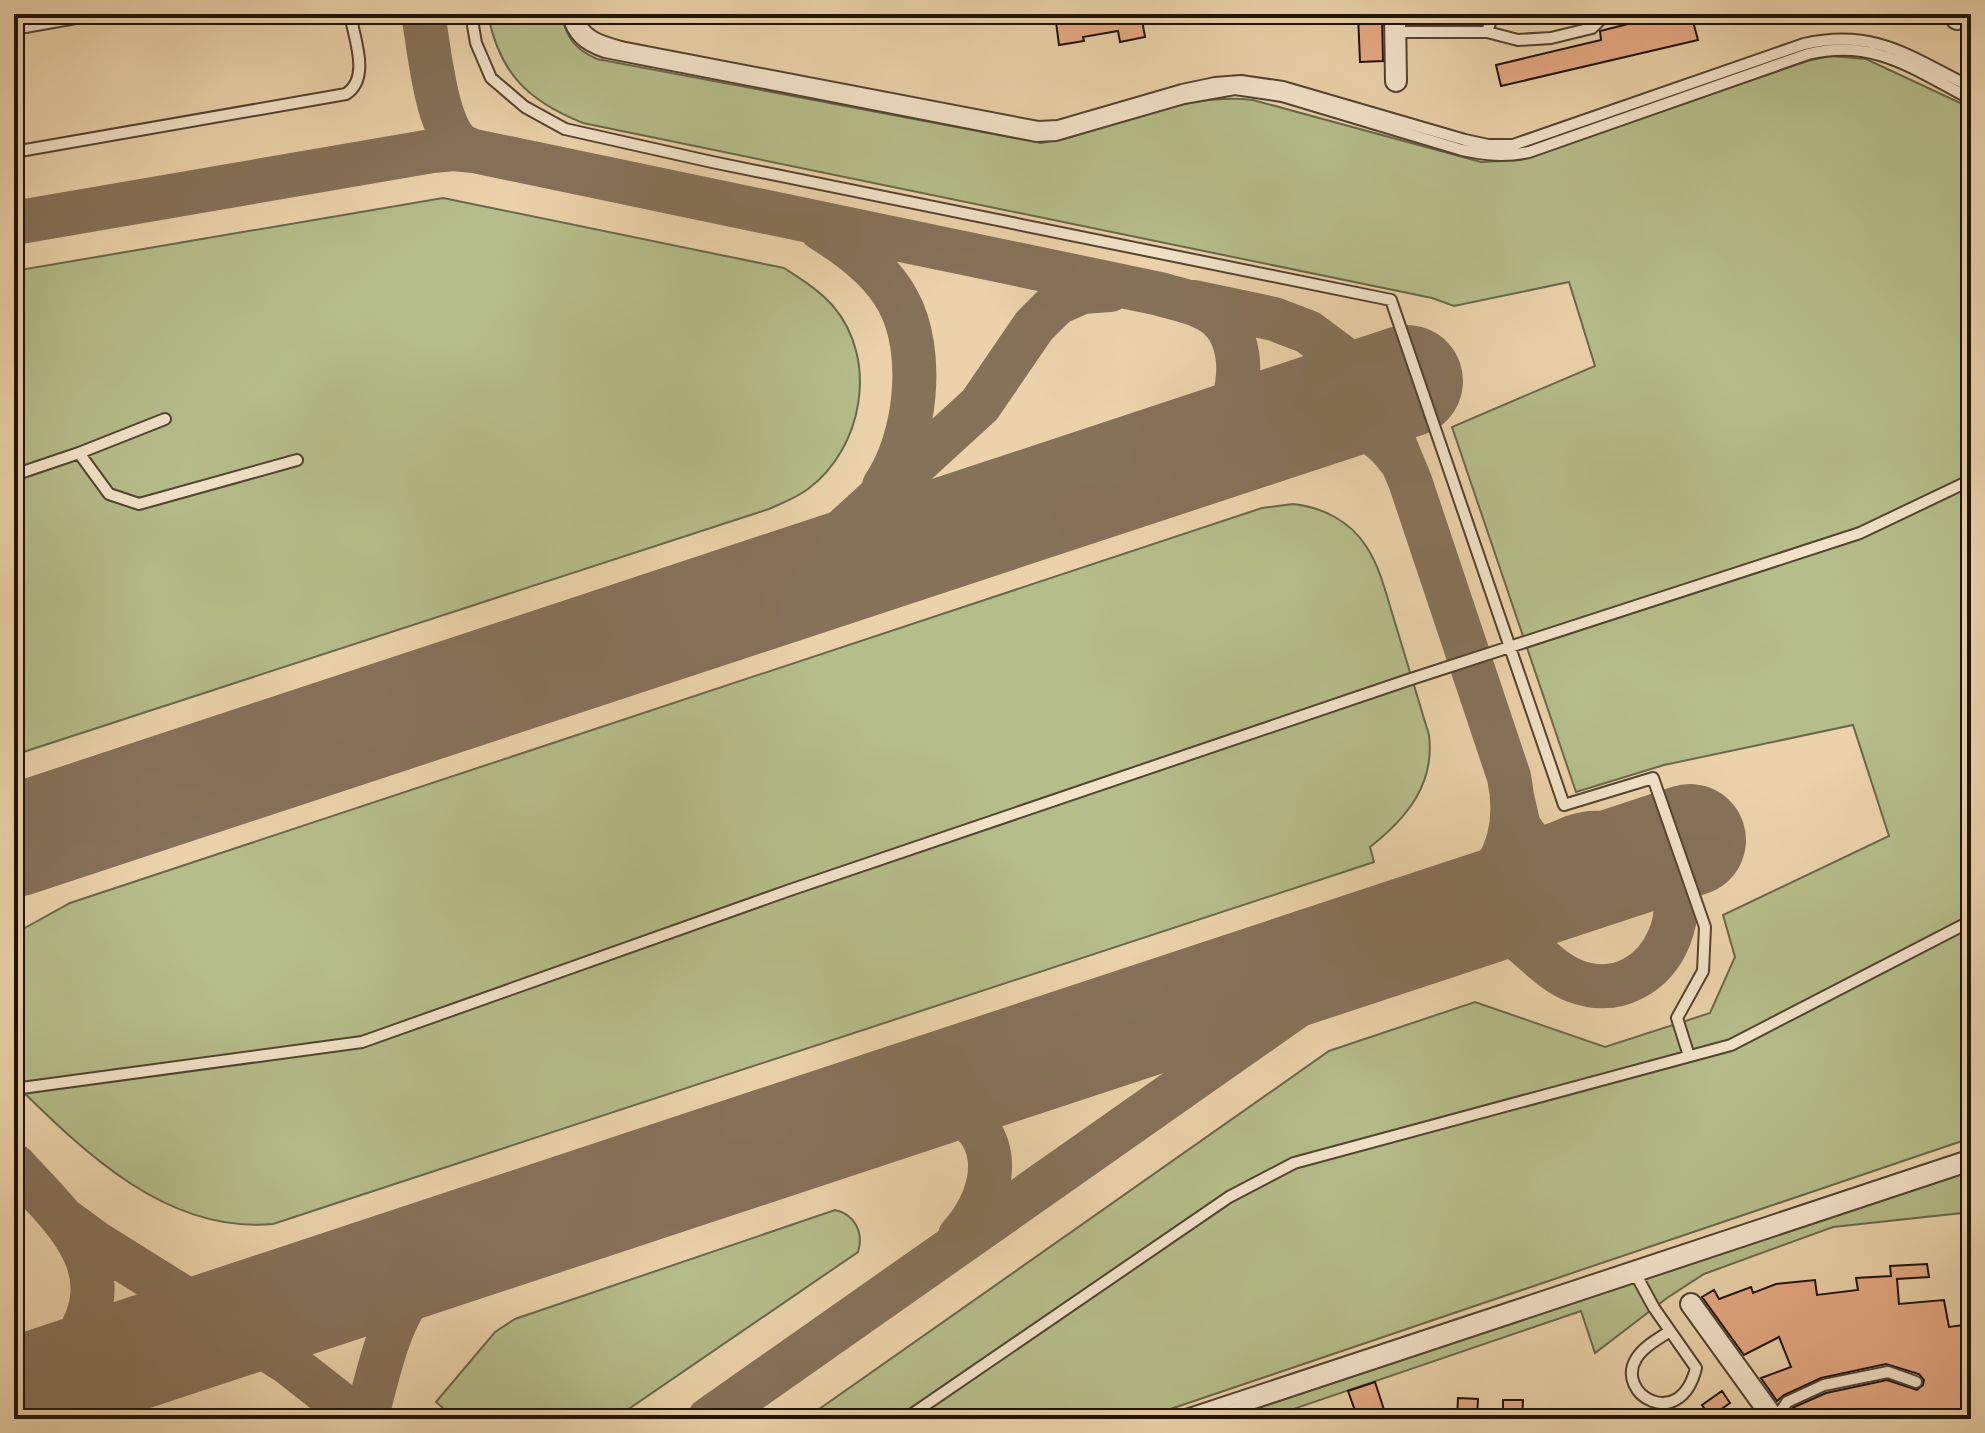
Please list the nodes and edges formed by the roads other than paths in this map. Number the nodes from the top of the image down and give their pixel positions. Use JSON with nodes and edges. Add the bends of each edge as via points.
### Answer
{"nodes":[{"id":1,"x":98,"y":14,"type":"edge"},
{"id":2,"x":350,"y":14,"type":"edge"},
{"id":3,"x":471,"y":14,"type":"edge"},
{"id":4,"x":567,"y":14,"type":"edge"},
{"id":5,"x":576,"y":14,"type":"edge"},
{"id":6,"x":1493,"y":14,"type":"edge"},
{"id":7,"x":1606,"y":14,"type":"edge"},
{"id":8,"x":1395,"y":23,"type":"edge"},
{"id":9,"x":14,"y":29,"type":"edge"},
{"id":10,"x":1487,"y":32,"type":"junction"},
{"id":11,"x":1396,"y":81,"type":"dead end"},
{"id":12,"x":1971,"y":87,"type":"edge"},
{"id":13,"x":1971,"y":99,"type":"edge"},
{"id":14,"x":14,"y":152,"type":"edge"},
{"id":15,"x":165,"y":419,"type":"dead end"},
{"id":16,"x":79,"y":453,"type":"junction"},
{"id":17,"x":297,"y":460,"type":"dead end"},
{"id":18,"x":14,"y":475,"type":"edge"},
{"id":19,"x":1971,"y":480,"type":"edge"},
{"id":20,"x":1511,"y":649,"type":"junction"},
{"id":21,"x":1971,"y":921,"type":"edge"},
{"id":22,"x":1689,"y":1056,"type":"junction"},
{"id":23,"x":14,"y":1089,"type":"edge"},
{"id":24,"x":1971,"y":1155,"type":"edge"},
{"id":25,"x":1971,"y":1165,"type":"edge"},
{"id":26,"x":1634,"y":1272,"type":"junction"},
{"id":27,"x":1691,"y":1304,"type":"dead end"},
{"id":28,"x":1670,"y":1331,"type":"junction"},
{"id":29,"x":1916,"y":1382,"type":"dead end"},
{"id":30,"x":905,"y":1419,"type":"edge"},
{"id":31,"x":1174,"y":1419,"type":"edge"},
{"id":32,"x":1206,"y":1419,"type":"edge"},
{"id":33,"x":1775,"y":1419,"type":"edge"}],
"edges":[{"from":1,"to":9,"type":"lane"},
{"from":2,"to":14,"type":"lane","via":[[360,73],[346,94]]},
{"from":3,"to":20,"type":"lane","via":[[491,78],[525,107],[565,129],[1391,300]]},
{"from":4,"to":13,"type":"lane","via":[[579,39],[605,52],[1030,136],[1056,135],[1235,89],[1282,96],[1462,150],[1513,155],[1808,54],[1840,48],[1888,57]]},
{"from":5,"to":12,"type":"lane","via":[[588,35],[625,48],[1038,127],[1058,126],[1182,90],[1241,81],[1283,87],[1465,140],[1505,146],[1804,44],[1838,38],[1890,47]]},
{"from":6,"to":10,"type":"lane"},
{"from":7,"to":10,"type":"lane","via":[[1592,28],[1551,38],[1518,40]]},
{"from":8,"to":10,"type":"lane"},
{"from":8,"to":11,"type":"street"},
{"from":15,"to":16,"type":"lane"},
{"from":16,"to":17,"type":"lane","via":[[109,494],[139,504]]},
{"from":16,"to":18,"type":"lane"},
{"from":19,"to":20,"type":"lane","via":[[1860,533]]},
{"from":20,"to":22,"type":"lane","via":[[1564,805],[1653,778],[1705,927],[1703,971],[1677,1018]]},
{"from":20,"to":23,"type":"lane","via":[[805,884],[362,1042]]},
{"from":21,"to":22,"type":"lane","via":[[1731,1045]]},
{"from":22,"to":30,"type":"lane","via":[[1294,1163],[1229,1197]]},
{"from":24,"to":26,"type":"lane"},
{"from":25,"to":26,"type":"lane"},
{"from":26,"to":28,"type":"lane"},
{"from":26,"to":31,"type":"lane"},
{"from":26,"to":32,"type":"lane"},
{"from":27,"to":33,"type":"street"},
{"from":28,"to":28,"type":"lane","via":[[1696,1368],[1685,1396],[1656,1405],[1636,1390],[1633,1367],[1645,1349]]},
{"from":29,"to":33,"type":"lane","via":[[1888,1372],[1824,1385],[1787,1402]]}]}
